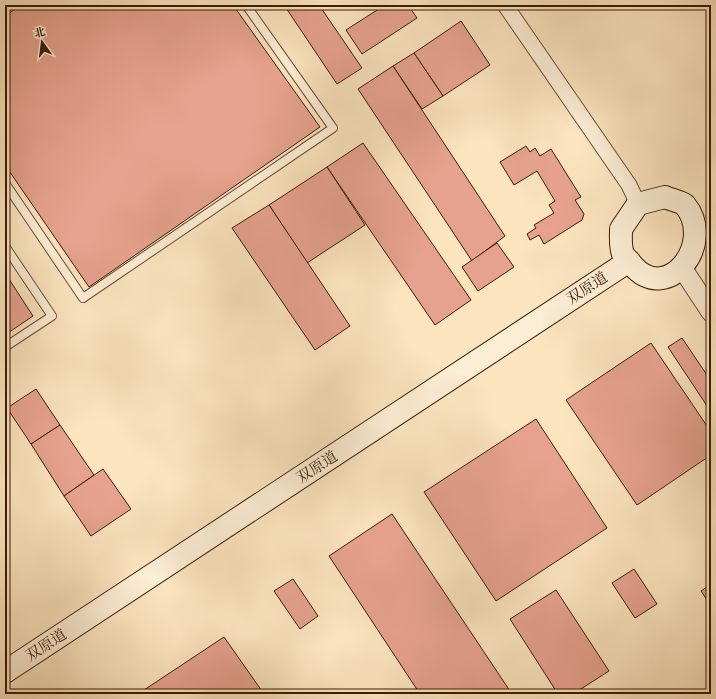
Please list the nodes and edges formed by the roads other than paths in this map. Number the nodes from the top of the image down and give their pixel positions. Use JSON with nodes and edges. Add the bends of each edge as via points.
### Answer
{"nodes":[{"id":1,"x":246,"y":5,"type":"edge"},
{"id":2,"x":505,"y":5,"type":"edge"},
{"id":3,"x":5,"y":183,"type":"edge"},
{"id":4,"x":638,"y":204,"type":"junction"},
{"id":5,"x":704,"y":216,"type":"edge"},
{"id":6,"x":5,"y":246,"type":"edge"},
{"id":7,"x":629,"y":261,"type":"junction"},
{"id":8,"x":684,"y":271,"type":"junction"},
{"id":9,"x":711,"y":312,"type":"edge"},
{"id":10,"x":5,"y":347,"type":"edge"},
{"id":11,"x":5,"y":672,"type":"edge"}],
"edges":[{"from":1,"to":3,"type":"lane","via":[[333,128],[83,298]]},
{"from":2,"to":4,"type":"street","via":[[629,185]]},
{"from":4,"to":5,"type":"main road","via":[[665,198]]},
{"from":4,"to":7,"type":"main road","via":[[621,230],[623,254]]},
{"from":5,"to":8,"type":"main road","via":[[702,239],[696,258]]},
{"from":6,"to":10,"type":"lane","via":[[52,316]]},
{"from":7,"to":8,"type":"main road","via":[[639,273],[660,279]]},
{"from":7,"to":11,"type":"main road","name":"双原道"},
{"from":8,"to":9,"type":"street"}]}
